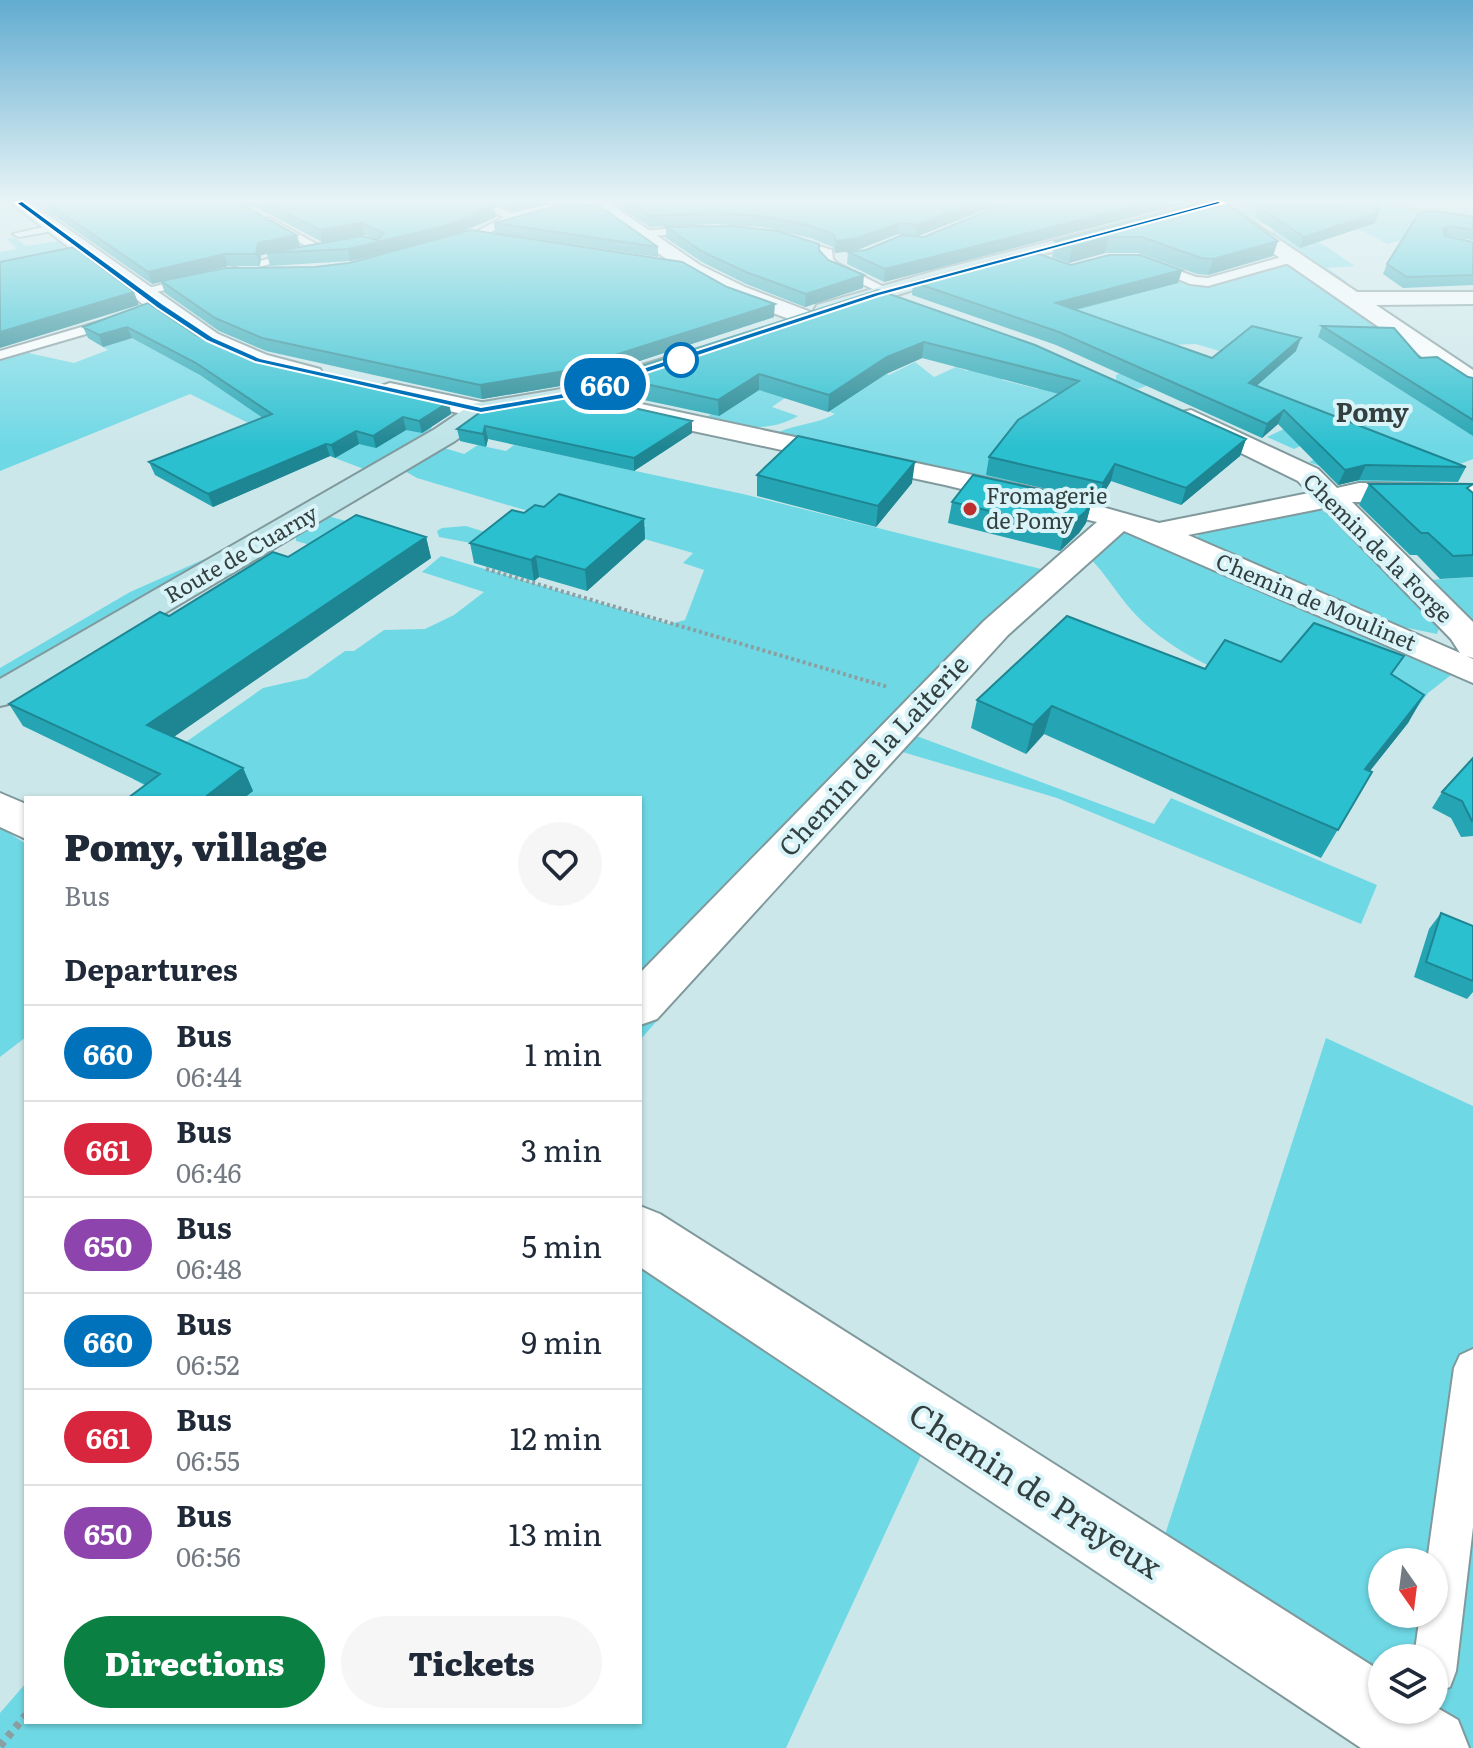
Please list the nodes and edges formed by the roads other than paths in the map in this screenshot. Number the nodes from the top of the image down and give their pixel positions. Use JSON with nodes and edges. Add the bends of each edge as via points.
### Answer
{"nodes":[{"id":1,"x":120,"y":285,"type":"edge"},
{"id":2,"x":200,"y":285,"type":"edge"},
{"id":3,"x":724,"y":285,"type":"edge"},
{"id":4,"x":874,"y":285,"type":"edge"},
{"id":5,"x":928,"y":285,"type":"edge"},
{"id":6,"x":1333,"y":285,"type":"edge"},
{"id":7,"x":892,"y":294,"type":"junction"},
{"id":8,"x":1473,"y":298,"type":"edge"},
{"id":9,"x":1356,"y":299,"type":"junction"},
{"id":10,"x":146,"y":306,"type":"junction"},
{"id":11,"x":803,"y":317,"type":"junction"},
{"id":12,"x":767,"y":330,"type":"edge"},
{"id":13,"x":0,"y":355,"type":"edge"},
{"id":14,"x":686,"y":358,"type":"edge"},
{"id":15,"x":333,"y":379,"type":"edge"},
{"id":16,"x":1473,"y":381,"type":"edge"},
{"id":17,"x":362,"y":385,"type":"edge"},
{"id":18,"x":571,"y":395,"type":"junction"},
{"id":19,"x":1167,"y":407,"type":"edge"},
{"id":20,"x":481,"y":410,"type":"junction"},
{"id":21,"x":1473,"y":494,"type":"edge"},
{"id":22,"x":1329,"y":496,"type":"junction"},
{"id":23,"x":1119,"y":519,"type":"junction"},
{"id":24,"x":1159,"y":532,"type":"junction"},
{"id":25,"x":1470,"y":639,"type":"edge"},
{"id":26,"x":1473,"y":672,"type":"edge"},
{"id":27,"x":0,"y":695,"type":"edge"},
{"id":28,"x":0,"y":807,"type":"edge"},
{"id":29,"x":24,"y":823,"type":"edge"},
{"id":30,"x":642,"y":1003,"type":"edge"},
{"id":31,"x":642,"y":1235,"type":"edge"},
{"id":32,"x":1473,"y":1368,"type":"edge"},
{"id":33,"x":1437,"y":1644,"type":"edge"},
{"id":34,"x":1428,"y":1734,"type":"edge"}],
"edges":[{"from":1,"to":10,"type":"street"},
{"from":2,"to":10,"type":"lane"},
{"from":3,"to":11,"type":"street"},
{"from":4,"to":7,"type":"lane"},
{"from":5,"to":7,"type":"street"},
{"from":6,"to":9,"type":"street"},
{"from":7,"to":11,"type":"street"},
{"from":8,"to":9,"type":"street"},
{"from":9,"to":16,"type":"street"},
{"from":10,"to":13,"type":"lane"},
{"from":10,"to":15,"type":"street","via":[[258,360]]},
{"from":11,"to":12,"type":"street"},
{"from":14,"to":18,"type":"street"},
{"from":17,"to":20,"type":"street"},
{"from":18,"to":20,"type":"street"},
{"from":18,"to":23,"type":"street","name":"Chemin de Moulinet"},
{"from":19,"to":22,"type":"street","name":"Chemin de la Forge","via":[[1308,475]]},
{"from":20,"to":27,"type":"street","name":"Route de Cuarny"},
{"from":21,"to":22,"type":"street"},
{"from":22,"to":24,"type":"street"},
{"from":22,"to":25,"type":"street","name":"Chemin de la Forge"},
{"from":23,"to":24,"type":"street","name":"Chemin de Moulinet"},
{"from":23,"to":30,"type":"street","name":"Chemin de la Laiterie","via":[[996,628]]},
{"from":24,"to":26,"type":"street","name":"Chemin de Moulinet"},
{"from":28,"to":29,"type":"street"},
{"from":31,"to":34,"type":"street","name":"Chemin de Prayeux"},
{"from":32,"to":33,"type":"lane"}]}
